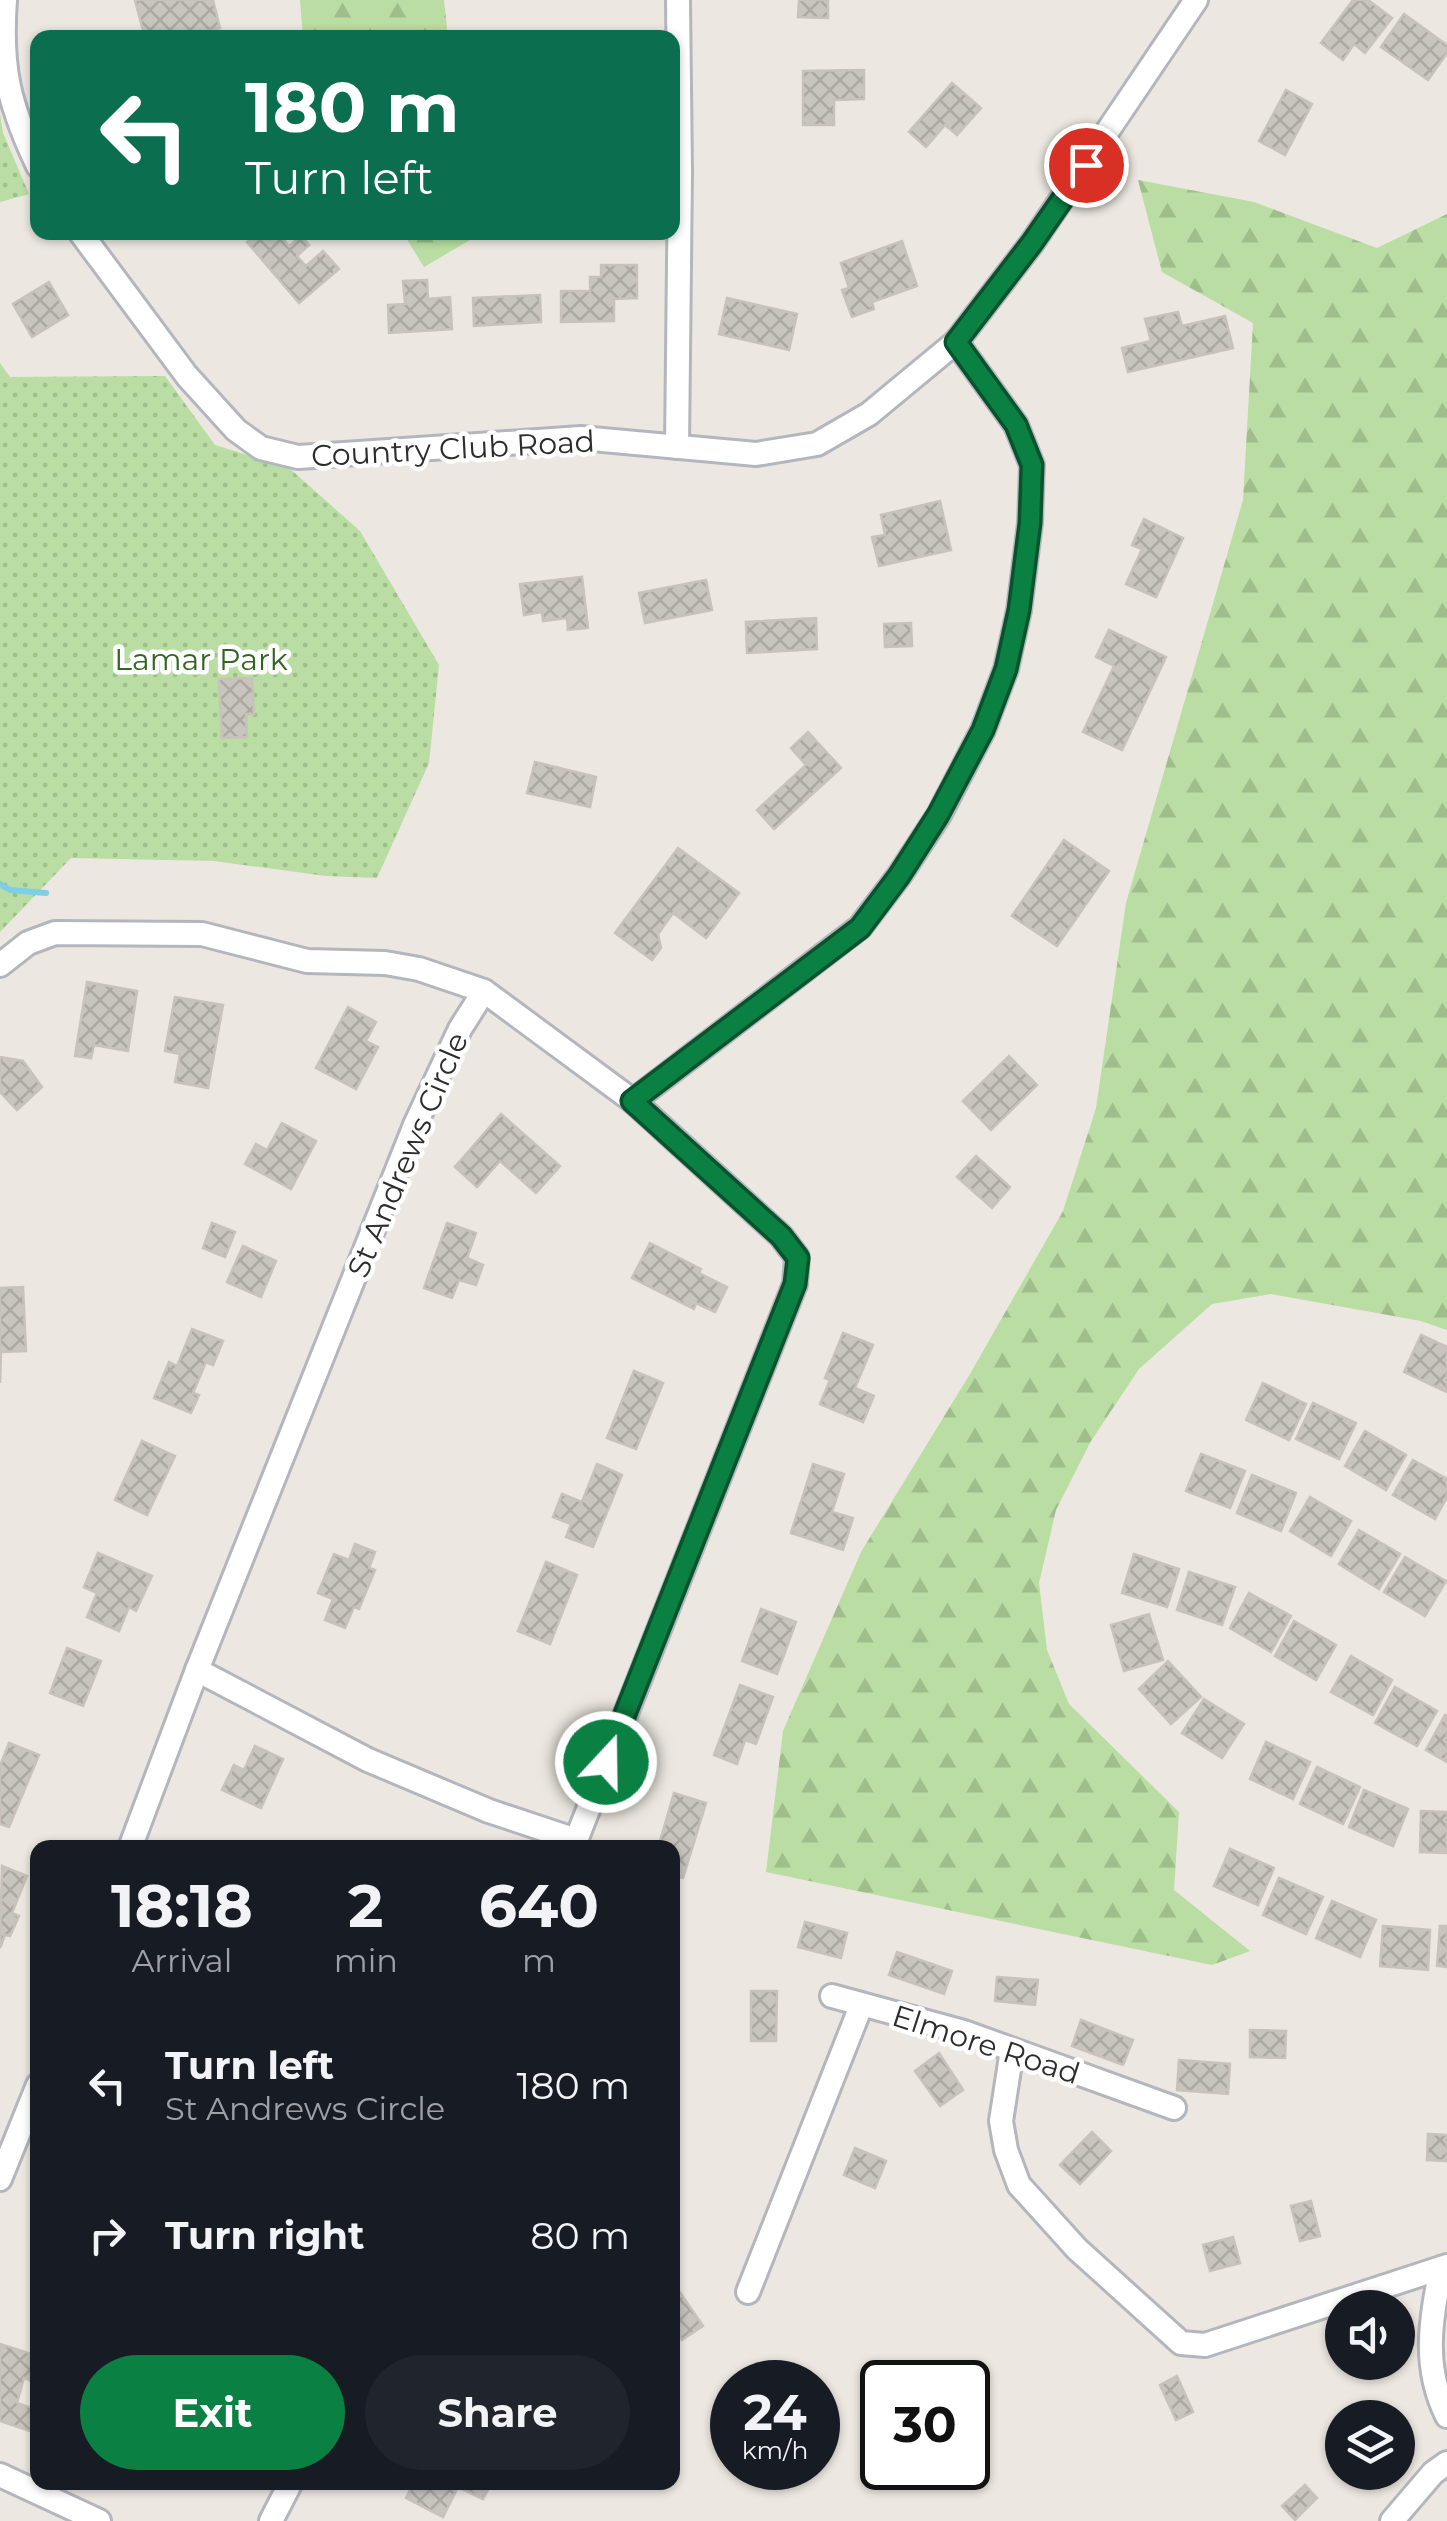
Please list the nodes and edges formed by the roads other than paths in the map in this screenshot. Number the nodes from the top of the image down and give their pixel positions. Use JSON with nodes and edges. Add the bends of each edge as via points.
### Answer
{"nodes":[{"id":1,"x":5,"y":0,"type":"edge"},
{"id":2,"x":678,"y":0,"type":"edge"},
{"id":3,"x":1196,"y":0,"type":"edge"},
{"id":4,"x":678,"y":30,"type":"edge"},
{"id":5,"x":30,"y":150,"type":"edge"},
{"id":6,"x":86,"y":240,"type":"edge"},
{"id":7,"x":679,"y":240,"type":"edge"},
{"id":8,"x":956,"y":342,"type":"junction"},
{"id":9,"x":677,"y":446,"type":"junction"},
{"id":10,"x":0,"y":965,"type":"edge"},
{"id":11,"x":484,"y":991,"type":"junction"},
{"id":12,"x":632,"y":1101,"type":"junction"},
{"id":13,"x":196,"y":1670,"type":"junction"},
{"id":14,"x":133,"y":1840,"type":"edge"},
{"id":15,"x":564,"y":1840,"type":"edge"},
{"id":16,"x":576,"y":1840,"type":"edge"},
{"id":17,"x":832,"y":1996,"type":"dead end"},
{"id":18,"x":861,"y":2006,"type":"junction"},
{"id":19,"x":1012,"y":2050,"type":"junction"},
{"id":20,"x":30,"y":2105,"type":"edge"},
{"id":21,"x":1174,"y":2108,"type":"dead end"},
{"id":22,"x":0,"y":2178,"type":"edge"},
{"id":23,"x":1444,"y":2267,"type":"edge"},
{"id":24,"x":748,"y":2292,"type":"dead end"},
{"id":25,"x":1447,"y":2416,"type":"edge"},
{"id":26,"x":1447,"y":2463,"type":"edge"},
{"id":27,"x":0,"y":2475,"type":"edge"},
{"id":28,"x":30,"y":2489,"type":"edge"},
{"id":29,"x":32,"y":2490,"type":"edge"},
{"id":30,"x":287,"y":2490,"type":"edge"},
{"id":31,"x":99,"y":2521,"type":"edge"},
{"id":32,"x":271,"y":2521,"type":"edge"},
{"id":33,"x":1392,"y":2521,"type":"edge"}],
"edges":[{"from":1,"to":5,"type":"street","via":[[4,79]]},
{"from":2,"to":4,"type":"street"},
{"from":3,"to":8,"type":"street","name":"Country Club Road","via":[[1032,243]]},
{"from":6,"to":9,"type":"street","name":"Country Club Road","via":[[188,376],[236,430],[262,448],[298,457],[581,438]]},
{"from":7,"to":9,"type":"street"},
{"from":8,"to":9,"type":"street","name":"Country Club Road","via":[[869,414],[817,444],[756,454]]},
{"from":8,"to":12,"type":"street","via":[[1016,425],[1032,465],[1019,610],[983,730],[938,815],[860,928]]},
{"from":10,"to":11,"type":"street","via":[[55,933],[202,934],[308,961],[420,969]]},
{"from":11,"to":12,"type":"street"},
{"from":11,"to":13,"type":"street","name":"St Andrews Circle","via":[[415,1126]]},
{"from":12,"to":16,"type":"street","via":[[798,1258],[795,1284]]},
{"from":13,"to":14,"type":"street","name":"St Andrews Circle"},
{"from":13,"to":15,"type":"street","via":[[368,1760]]},
{"from":17,"to":18,"type":"street"},
{"from":18,"to":19,"type":"street","name":"Elmore Road"},
{"from":18,"to":24,"type":"street","name":"Elmore Road"},
{"from":19,"to":21,"type":"street","name":"Elmore Road"},
{"from":19,"to":23,"type":"street","via":[[1001,2121],[1019,2186],[1181,2343],[1205,2345]]},
{"from":20,"to":22,"type":"street"},
{"from":23,"to":25,"type":"street","via":[[1429,2330],[1434,2379]]},
{"from":26,"to":33,"type":"street"},
{"from":27,"to":28,"type":"street"},
{"from":29,"to":31,"type":"street"},
{"from":30,"to":32,"type":"street"}]}
